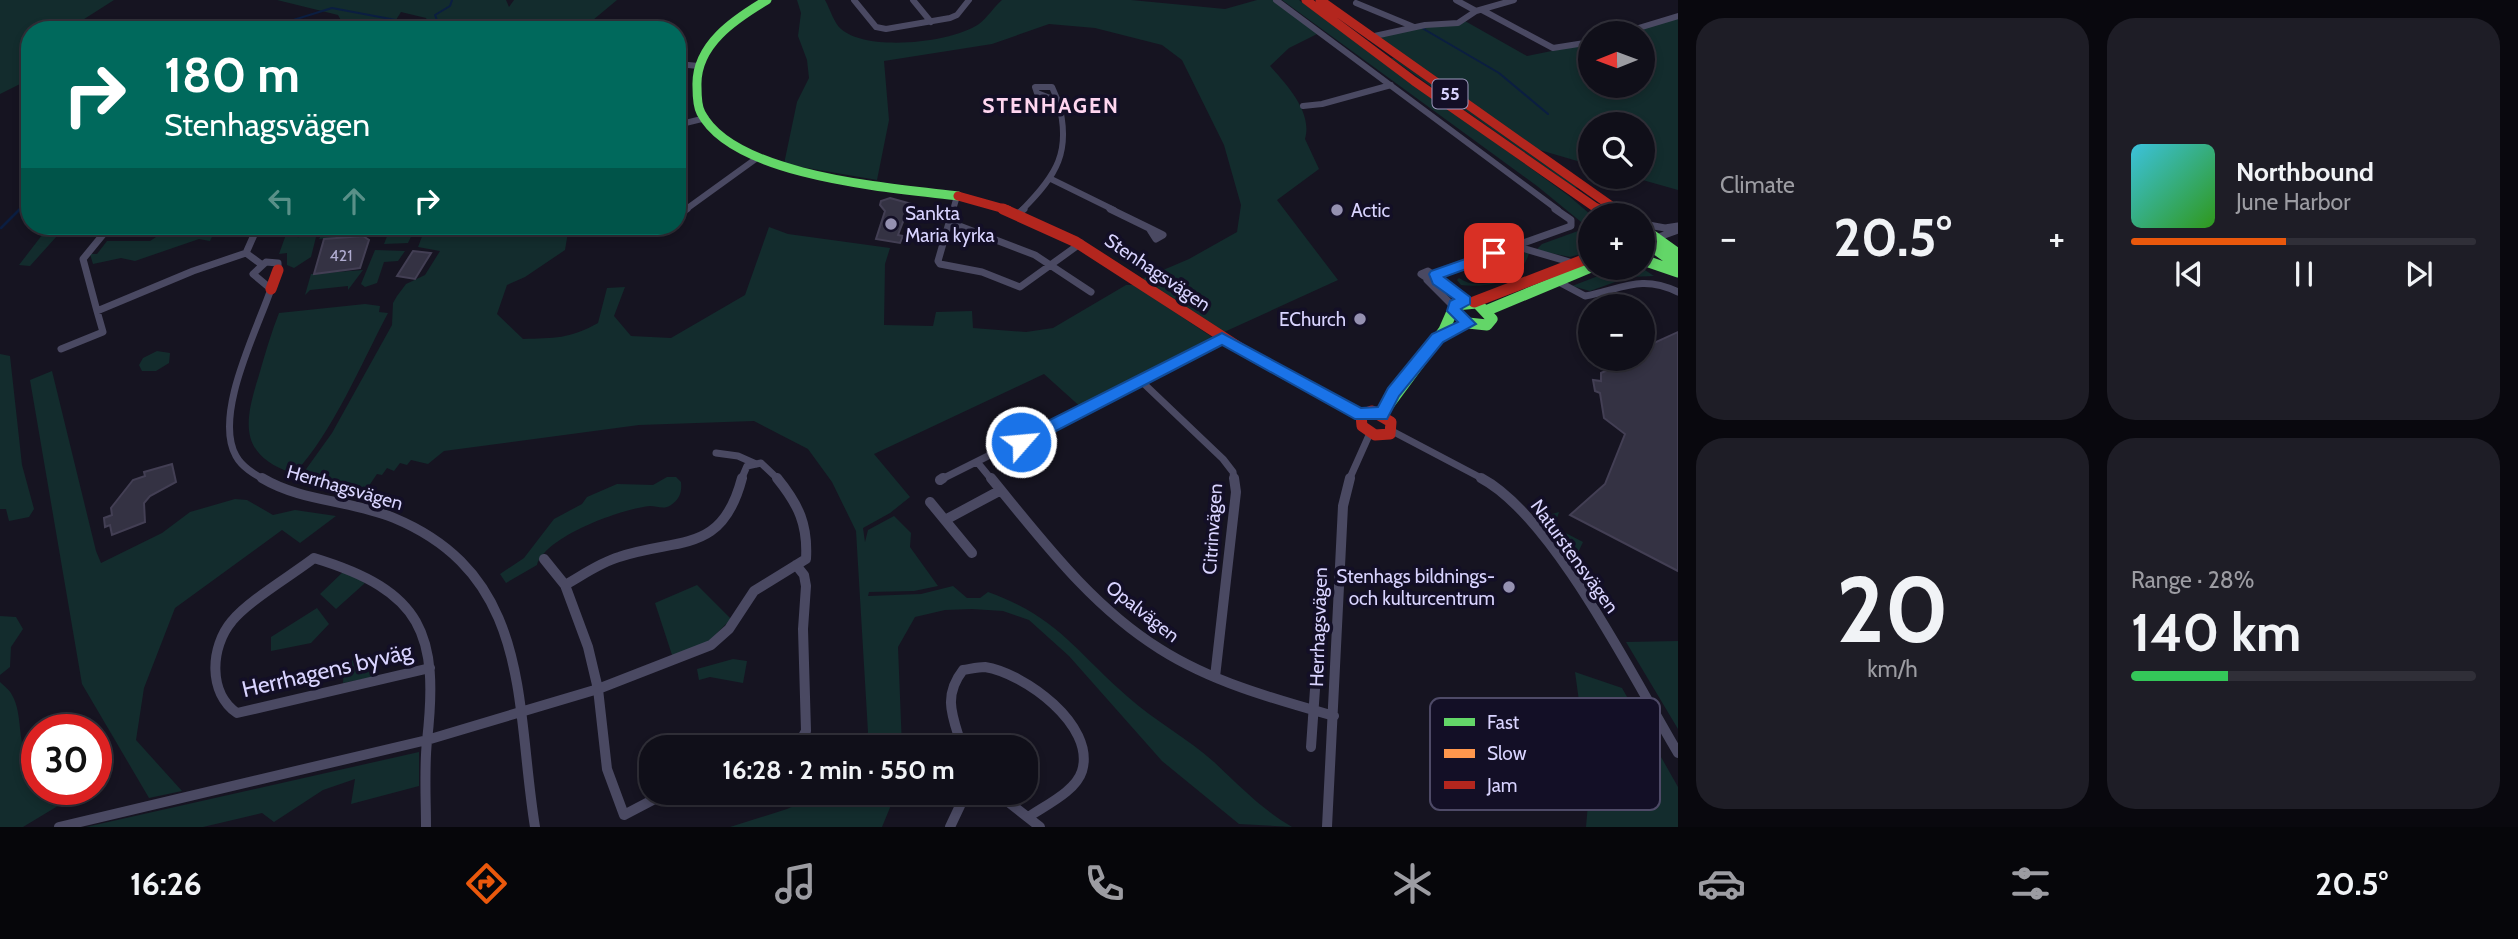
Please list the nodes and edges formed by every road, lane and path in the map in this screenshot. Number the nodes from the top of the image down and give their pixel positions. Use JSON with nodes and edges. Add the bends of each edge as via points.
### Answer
{"nodes":[{"id":1,"x":767,"y":0,"type":"edge"},
{"id":2,"x":854,"y":0,"type":"edge"},
{"id":3,"x":913,"y":0,"type":"edge"},
{"id":4,"x":969,"y":0,"type":"edge"},
{"id":5,"x":1276,"y":0,"type":"edge"},
{"id":6,"x":1306,"y":0,"type":"edge"},
{"id":7,"x":1320,"y":0,"type":"edge"},
{"id":8,"x":1457,"y":0,"type":"edge"},
{"id":9,"x":1514,"y":0,"type":"edge"},
{"id":10,"x":1356,"y":3,"type":"dead end"},
{"id":11,"x":1479,"y":10,"type":"junction"},
{"id":12,"x":1678,"y":16,"type":"edge"},
{"id":13,"x":931,"y":22,"type":"junction"},
{"id":14,"x":1656,"y":23,"type":"edge"},
{"id":15,"x":1414,"y":27,"type":"junction"},
{"id":16,"x":1364,"y":38,"type":"junction"},
{"id":17,"x":1578,"y":45,"type":"edge"},
{"id":18,"x":686,"y":64,"type":"edge"},
{"id":19,"x":699,"y":65,"type":"junction"},
{"id":20,"x":1391,"y":85,"type":"junction"},
{"id":21,"x":1058,"y":102,"type":"dead end"},
{"id":22,"x":1303,"y":106,"type":"dead end"},
{"id":23,"x":706,"y":118,"type":"junction"},
{"id":24,"x":686,"y":123,"type":"edge"},
{"id":25,"x":757,"y":158,"type":"junction"},
{"id":26,"x":1051,"y":179,"type":"junction"},
{"id":27,"x":1576,"y":195,"type":"junction"},
{"id":28,"x":957,"y":196,"type":"junction"},
{"id":29,"x":1584,"y":203,"type":"edge"},
{"id":30,"x":1588,"y":203,"type":"edge"},
{"id":31,"x":1606,"y":203,"type":"edge"},
{"id":32,"x":686,"y":209,"type":"edge"},
{"id":33,"x":1018,"y":213,"type":"junction"},
{"id":34,"x":949,"y":222,"type":"junction"},
{"id":35,"x":1655,"y":226,"type":"edge"},
{"id":36,"x":1149,"y":228,"type":"dead end"},
{"id":37,"x":1678,"y":228,"type":"edge"},
{"id":38,"x":103,"y":235,"type":"edge"},
{"id":39,"x":254,"y":235,"type":"edge"},
{"id":40,"x":1655,"y":238,"type":"edge"},
{"id":41,"x":1081,"y":243,"type":"junction"},
{"id":42,"x":1655,"y":245,"type":"edge"},
{"id":43,"x":1515,"y":246,"type":"junction"},
{"id":44,"x":1655,"y":248,"type":"edge"},
{"id":45,"x":246,"y":253,"type":"junction"},
{"id":46,"x":1678,"y":254,"type":"edge"},
{"id":47,"x":1578,"y":261,"type":"edge"},
{"id":48,"x":1573,"y":263,"type":"junction"},
{"id":49,"x":261,"y":264,"type":"junction"},
{"id":50,"x":1655,"y":264,"type":"edge"},
{"id":51,"x":1678,"y":265,"type":"edge"},
{"id":52,"x":1053,"y":266,"type":"junction"},
{"id":53,"x":278,"y":270,"type":"joint"},
{"id":54,"x":1578,"y":270,"type":"edge"},
{"id":55,"x":1678,"y":272,"type":"edge"},
{"id":56,"x":1437,"y":277,"type":"junction"},
{"id":57,"x":1552,"y":277,"type":"junction"},
{"id":58,"x":271,"y":289,"type":"junction"},
{"id":59,"x":1091,"y":292,"type":"dead end"},
{"id":60,"x":1678,"y":292,"type":"edge"},
{"id":61,"x":1462,"y":305,"type":"junction"},
{"id":62,"x":1488,"y":310,"type":"junction"},
{"id":63,"x":97,"y":311,"type":"junction"},
{"id":64,"x":1469,"y":324,"type":"junction"},
{"id":65,"x":1222,"y":338,"type":"junction"},
{"id":66,"x":1438,"y":338,"type":"junction"},
{"id":67,"x":61,"y":349,"type":"dead end"},
{"id":68,"x":1140,"y":380,"type":"junction"},
{"id":69,"x":1382,"y":414,"type":"junction"},
{"id":70,"x":1361,"y":415,"type":"junction"},
{"id":71,"x":1392,"y":431,"type":"junction"},
{"id":72,"x":1370,"y":433,"type":"junction"},
{"id":73,"x":716,"y":453,"type":"dead end"},
{"id":74,"x":978,"y":463,"type":"junction"},
{"id":75,"x":756,"y":464,"type":"junction"},
{"id":76,"x":940,"y":480,"type":"dead end"},
{"id":77,"x":1001,"y":490,"type":"junction"},
{"id":78,"x":930,"y":502,"type":"dead end"},
{"id":79,"x":945,"y":520,"type":"junction"},
{"id":80,"x":972,"y":552,"type":"dead end"},
{"id":81,"x":544,"y":559,"type":"dead end"},
{"id":82,"x":796,"y":565,"type":"junction"},
{"id":83,"x":565,"y":585,"type":"junction"},
{"id":84,"x":430,"y":668,"type":"junction"},
{"id":85,"x":1215,"y":677,"type":"junction"},
{"id":86,"x":598,"y":689,"type":"junction"},
{"id":87,"x":1315,"y":689,"type":"dead end"},
{"id":88,"x":1645,"y":698,"type":"edge"},
{"id":89,"x":1313,"y":710,"type":"junction"},
{"id":90,"x":524,"y":713,"type":"junction"},
{"id":91,"x":1334,"y":716,"type":"junction"},
{"id":92,"x":1660,"y":723,"type":"edge"},
{"id":93,"x":804,"y":735,"type":"edge"},
{"id":94,"x":959,"y":735,"type":"edge"},
{"id":95,"x":427,"y":740,"type":"junction"},
{"id":96,"x":1311,"y":747,"type":"dead end"},
{"id":97,"x":1678,"y":753,"type":"edge"},
{"id":98,"x":643,"y":805,"type":"edge"},
{"id":99,"x":960,"y":805,"type":"edge"},
{"id":100,"x":1014,"y":805,"type":"edge"},
{"id":101,"x":1030,"y":816,"type":"junction"},
{"id":102,"x":59,"y":827,"type":"edge"},
{"id":103,"x":426,"y":827,"type":"edge"},
{"id":104,"x":535,"y":827,"type":"edge"},
{"id":105,"x":950,"y":827,"type":"edge"},
{"id":106,"x":1040,"y":827,"type":"edge"},
{"id":107,"x":1327,"y":827,"type":"edge"}],
"edges":[{"from":1,"to":19,"type":"street","via":[[729,27]]},
{"from":2,"to":13,"type":"street","via":[[876,27],[893,29]]},
{"from":3,"to":13,"type":"street"},
{"from":4,"to":13,"type":"street","via":[[957,15]]},
{"from":5,"to":20,"type":"street"},
{"from":6,"to":16,"type":"street","number":"55"},
{"from":7,"to":16,"type":"street","number":"55"},
{"from":8,"to":11,"type":"street"},
{"from":9,"to":11,"type":"street"},
{"from":10,"to":15,"type":"street"},
{"from":11,"to":15,"type":"street","via":[[1458,23]]},
{"from":11,"to":17,"type":"street","via":[[1553,48]]},
{"from":12,"to":14,"type":"street"},
{"from":15,"to":16,"type":"street"},
{"from":16,"to":27,"type":"street","number":"55"},
{"from":16,"to":31,"type":"street","number":"55"},
{"from":18,"to":19,"type":"street"},
{"from":19,"to":23,"type":"street","via":[[696,93]]},
{"from":20,"to":22,"type":"street"},
{"from":20,"to":43,"type":"street","via":[[1571,220],[1571,226]]},
{"from":21,"to":26,"type":"street","via":[[1065,146]]},
{"from":23,"to":24,"type":"street"},
{"from":23,"to":25,"type":"street","name":"Stenhagsvägen","via":[[727,140]]},
{"from":25,"to":28,"type":"street","name":"Stenhagsvägen","via":[[809,174]]},
{"from":25,"to":32,"type":"street"},
{"from":26,"to":33,"type":"street"},
{"from":26,"to":36,"type":"street"},
{"from":27,"to":29,"type":"street"},
{"from":27,"to":30,"type":"street","number":"55"},
{"from":28,"to":33,"type":"street","name":"Stenhagsvägen"},
{"from":28,"to":34,"type":"street","name":"Stenhagsvägen"},
{"from":33,"to":41,"type":"street","name":"Stenhagsvägen"},
{"from":34,"to":52,"type":"street","via":[[1003,240]]},
{"from":34,"to":52,"type":"street","name":"Stenhagsvägen","via":[[940,264],[982,272],[1020,288]]},
{"from":35,"to":37,"type":"street"},
{"from":37,"to":40,"type":"street"},
{"from":38,"to":63,"type":"street","via":[[83,259]]},
{"from":39,"to":45,"type":"street"},
{"from":41,"to":52,"type":"street","name":"Stenhagsvägen"},
{"from":41,"to":65,"type":"street","name":"Stenhagsvägen"},
{"from":42,"to":46,"type":"street"},
{"from":43,"to":48,"type":"street"},
{"from":43,"to":56,"type":"street"},
{"from":44,"to":51,"type":"street"},
{"from":45,"to":49,"type":"street","name":"Herrhagsvägen"},
{"from":45,"to":63,"type":"street"},
{"from":47,"to":48,"type":"street"},
{"from":48,"to":57,"type":"street"},
{"from":49,"to":53,"type":"street","name":"Herrhagsvägen","via":[[278,263]]},
{"from":49,"to":58,"type":"street","via":[[253,274]]},
{"from":50,"to":55,"type":"street"},
{"from":52,"to":59,"type":"street"},
{"from":53,"to":58,"type":"street","name":"Herrhagsvägen"},
{"from":54,"to":57,"type":"street"},
{"from":56,"to":61,"type":"street"},
{"from":56,"to":61,"type":"street","via":[[1423,272],[1422,276]]},
{"from":57,"to":60,"type":"street","via":[[1585,296],[1640,281]]},
{"from":57,"to":61,"type":"street"},
{"from":57,"to":62,"type":"street"},
{"from":58,"to":90,"type":"street","name":"Herrhagsvägen","via":[[233,406],[230,437],[235,453],[273,486],[392,517],[458,560],[490,600],[507,632]]},
{"from":61,"to":62,"type":"street"},
{"from":61,"to":64,"type":"street"},
{"from":61,"to":66,"type":"street"},
{"from":62,"to":64,"type":"street","via":[[1491,322]]},
{"from":63,"to":67,"type":"street","via":[[103,332]]},
{"from":64,"to":66,"type":"street"},
{"from":65,"to":68,"type":"street"},
{"from":65,"to":70,"type":"street","name":"Stenhagsvägen"},
{"from":66,"to":69,"type":"street"},
{"from":68,"to":74,"type":"street"},
{"from":68,"to":85,"type":"street","name":"Citrinvägen","via":[[1223,459],[1234,477]]},
{"from":69,"to":70,"type":"street"},
{"from":69,"to":71,"type":"street","via":[[1391,422]]},
{"from":70,"to":72,"type":"street","via":[[1360,422]]},
{"from":71,"to":72,"type":"street","via":[[1381,436]]},
{"from":71,"to":88,"type":"street","name":"Naturstensvägen","via":[[1490,483],[1520,508],[1571,574]]},
{"from":72,"to":91,"type":"street","name":"Herrhagsvägen","via":[[1343,506]]},
{"from":73,"to":75,"type":"street"},
{"from":74,"to":76,"type":"street"},
{"from":74,"to":77,"type":"street","name":"Opalvägen"},
{"from":75,"to":82,"type":"street","via":[[769,466],[805,526],[806,559]]},
{"from":75,"to":83,"type":"street","via":[[747,466],[738,502],[711,533],[687,543],[613,558]]},
{"from":77,"to":79,"type":"street"},
{"from":77,"to":85,"type":"street","name":"Opalvägen","via":[[1093,594],[1125,623],[1168,654]]},
{"from":78,"to":79,"type":"street"},
{"from":79,"to":80,"type":"street"},
{"from":81,"to":83,"type":"street"},
{"from":82,"to":86,"type":"street","via":[[754,591],[729,629],[711,645]]},
{"from":82,"to":93,"type":"street","via":[[806,586]]},
{"from":83,"to":86,"type":"street"},
{"from":84,"to":84,"type":"street","name":"Herrhagens byväg","via":[[422,631],[401,602],[363,576],[314,558],[233,619],[226,627],[216,664],[221,697],[228,709],[237,713]]},
{"from":84,"to":95,"type":"street","name":"Herrhagens byväg","via":[[431,730]]},
{"from":85,"to":89,"type":"street","name":"Opalvägen"},
{"from":86,"to":90,"type":"street"},
{"from":86,"to":98,"type":"street","via":[[607,769],[624,815]]},
{"from":87,"to":89,"type":"street"},
{"from":89,"to":91,"type":"street","name":"Opalvägen"},
{"from":89,"to":96,"type":"street"},
{"from":90,"to":95,"type":"street"},
{"from":90,"to":104,"type":"street","name":"Herrhagsvägen"},
{"from":91,"to":107,"type":"street","name":"Herrhagsvägen"},
{"from":92,"to":97,"type":"street","name":"Naturstensvägen"},
{"from":94,"to":101,"type":"street","via":[[950,697],[952,683],[967,668],[993,667],[1009,674],[1067,717],[1086,752],[1082,772],[1060,796]]},
{"from":95,"to":102,"type":"street"},
{"from":95,"to":103,"type":"street","name":"Herrhagens byväg"},
{"from":99,"to":105,"type":"street"},
{"from":100,"to":101,"type":"street"},
{"from":101,"to":106,"type":"street"}]}
